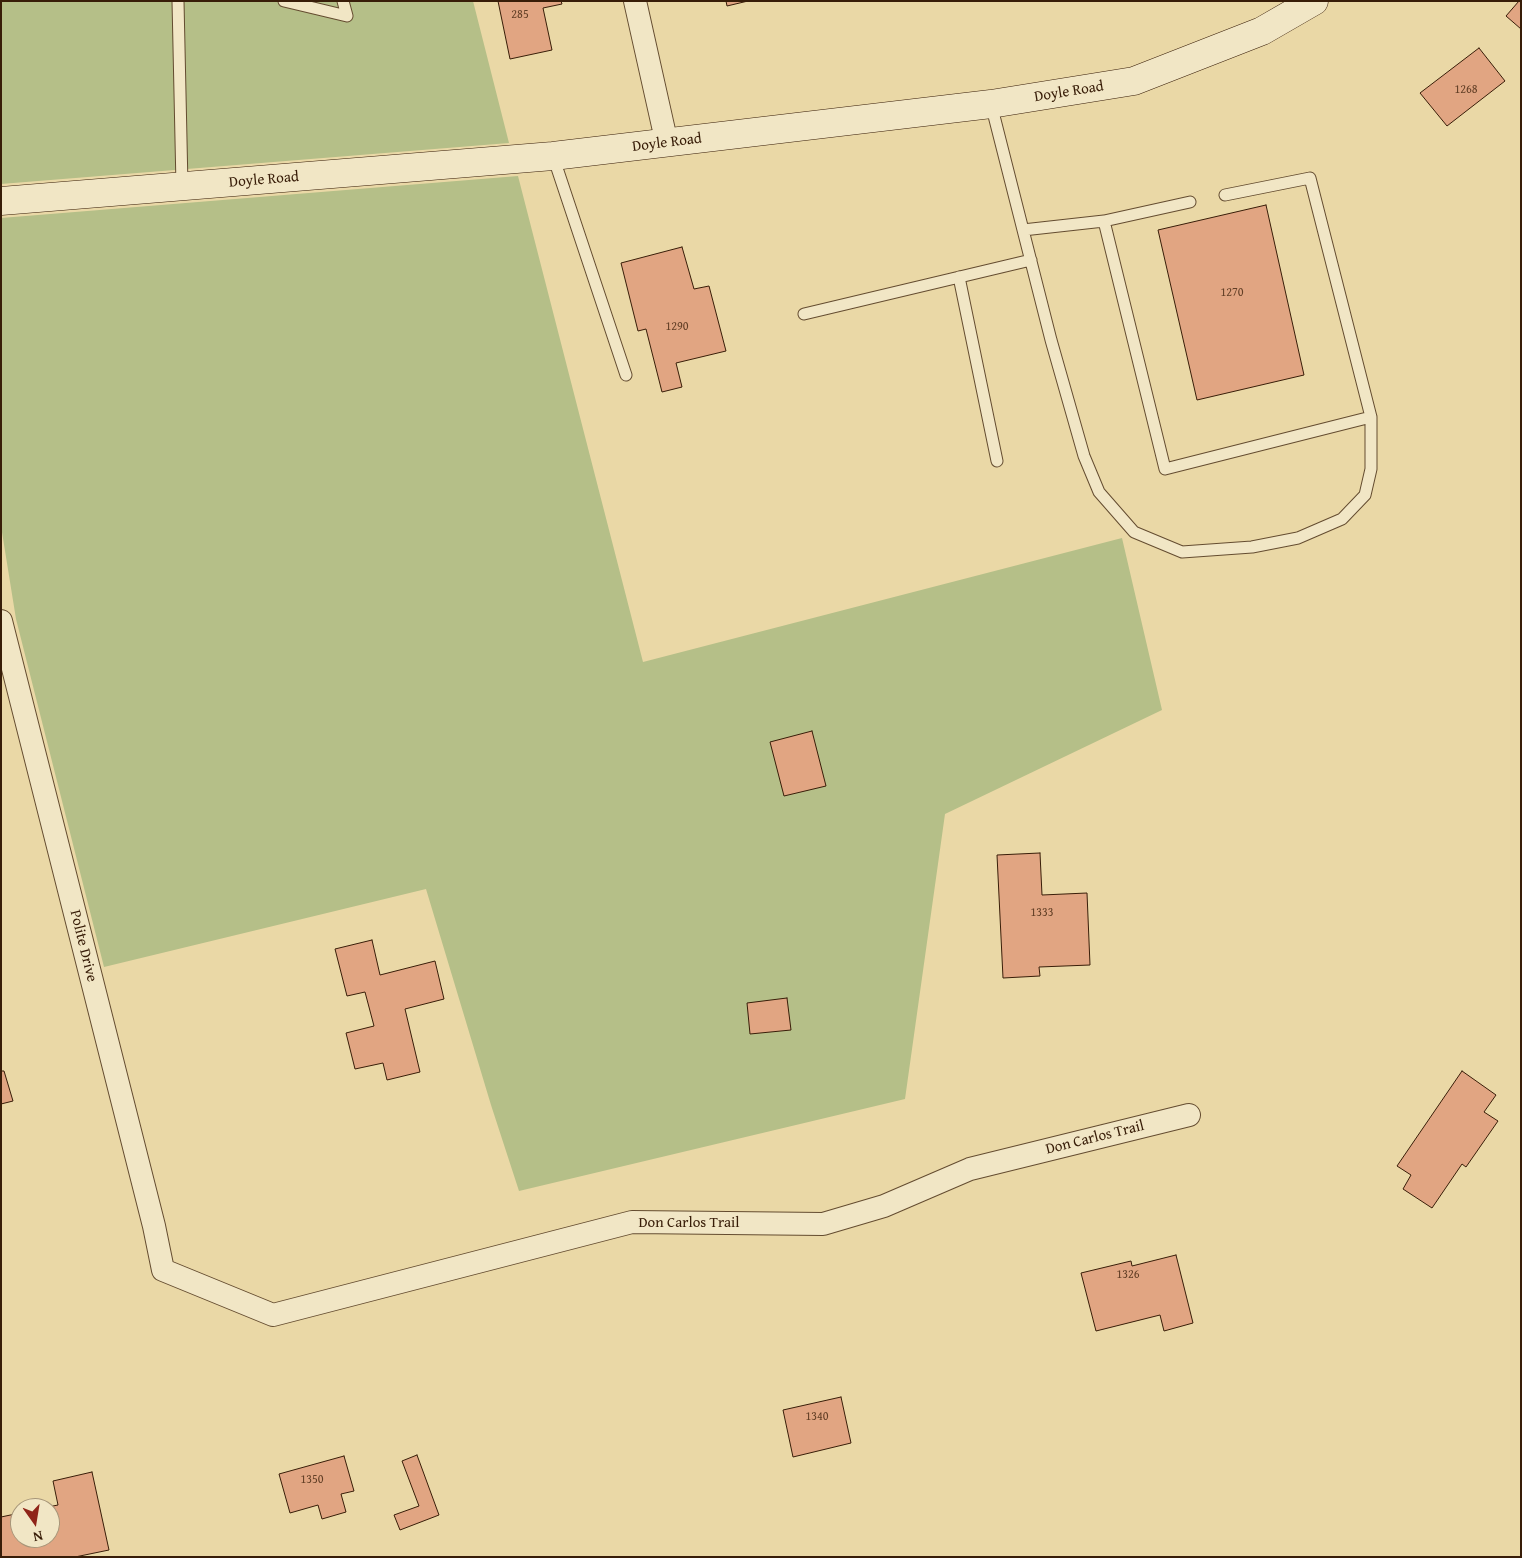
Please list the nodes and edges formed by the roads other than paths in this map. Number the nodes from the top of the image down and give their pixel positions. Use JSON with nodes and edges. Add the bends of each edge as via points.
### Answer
{"nodes":[{"id":1,"x":178,"y":1,"type":"edge"},
{"id":2,"x":284,"y":1,"type":"edge"},
{"id":3,"x":343,"y":1,"type":"edge"},
{"id":4,"x":635,"y":1,"type":"edge"},
{"id":5,"x":1314,"y":1,"type":"edge"},
{"id":6,"x":991,"y":104,"type":"junction"},
{"id":7,"x":667,"y":144,"type":"junction"},
{"id":8,"x":553,"y":156,"type":"junction"},
{"id":9,"x":182,"y":186,"type":"junction"},
{"id":10,"x":1225,"y":195,"type":"dead end"},
{"id":11,"x":1,"y":201,"type":"edge"},
{"id":12,"x":1190,"y":202,"type":"dead end"},
{"id":13,"x":1104,"y":221,"type":"junction"},
{"id":14,"x":1023,"y":230,"type":"junction"},
{"id":15,"x":1031,"y":260,"type":"junction"},
{"id":16,"x":959,"y":277,"type":"junction"},
{"id":17,"x":804,"y":314,"type":"dead end"},
{"id":18,"x":626,"y":375,"type":"dead end"},
{"id":19,"x":1371,"y":417,"type":"junction"},
{"id":20,"x":997,"y":461,"type":"dead end"},
{"id":21,"x":1,"y":622,"type":"edge"},
{"id":22,"x":1188,"y":1115,"type":"dead end"},
{"id":23,"x":163,"y":1270,"type":"joint"}],
"edges":[{"from":1,"to":9,"type":"lane"},
{"from":2,"to":3,"type":"lane","via":[[347,16]]},
{"from":4,"to":7,"type":"street"},
{"from":5,"to":6,"type":"main road","name":"Doyle Road","via":[[1262,31],[1134,81]]},
{"from":6,"to":7,"type":"main road","name":"Doyle Road"},
{"from":6,"to":14,"type":"lane"},
{"from":7,"to":8,"type":"main road","name":"Doyle Road"},
{"from":8,"to":9,"type":"main road","name":"Doyle Road"},
{"from":8,"to":18,"type":"lane"},
{"from":9,"to":11,"type":"main road","name":"Doyle Road"},
{"from":10,"to":19,"type":"lane","via":[[1310,178]]},
{"from":12,"to":13,"type":"lane"},
{"from":13,"to":14,"type":"lane"},
{"from":13,"to":19,"type":"lane","via":[[1164,469]]},
{"from":14,"to":15,"type":"lane"},
{"from":15,"to":16,"type":"lane"},
{"from":15,"to":19,"type":"lane","via":[[1084,456],[1099,492],[1134,532],[1182,552],[1252,547],[1298,538],[1342,520],[1365,495],[1371,469]]},
{"from":16,"to":17,"type":"lane"},
{"from":16,"to":20,"type":"lane"},
{"from":21,"to":23,"type":"street","name":"Polite Drive"},
{"from":22,"to":23,"type":"street","name":"Don Carlos Trail","via":[[970,1169],[884,1206],[823,1224],[632,1222],[273,1315]]}]}
